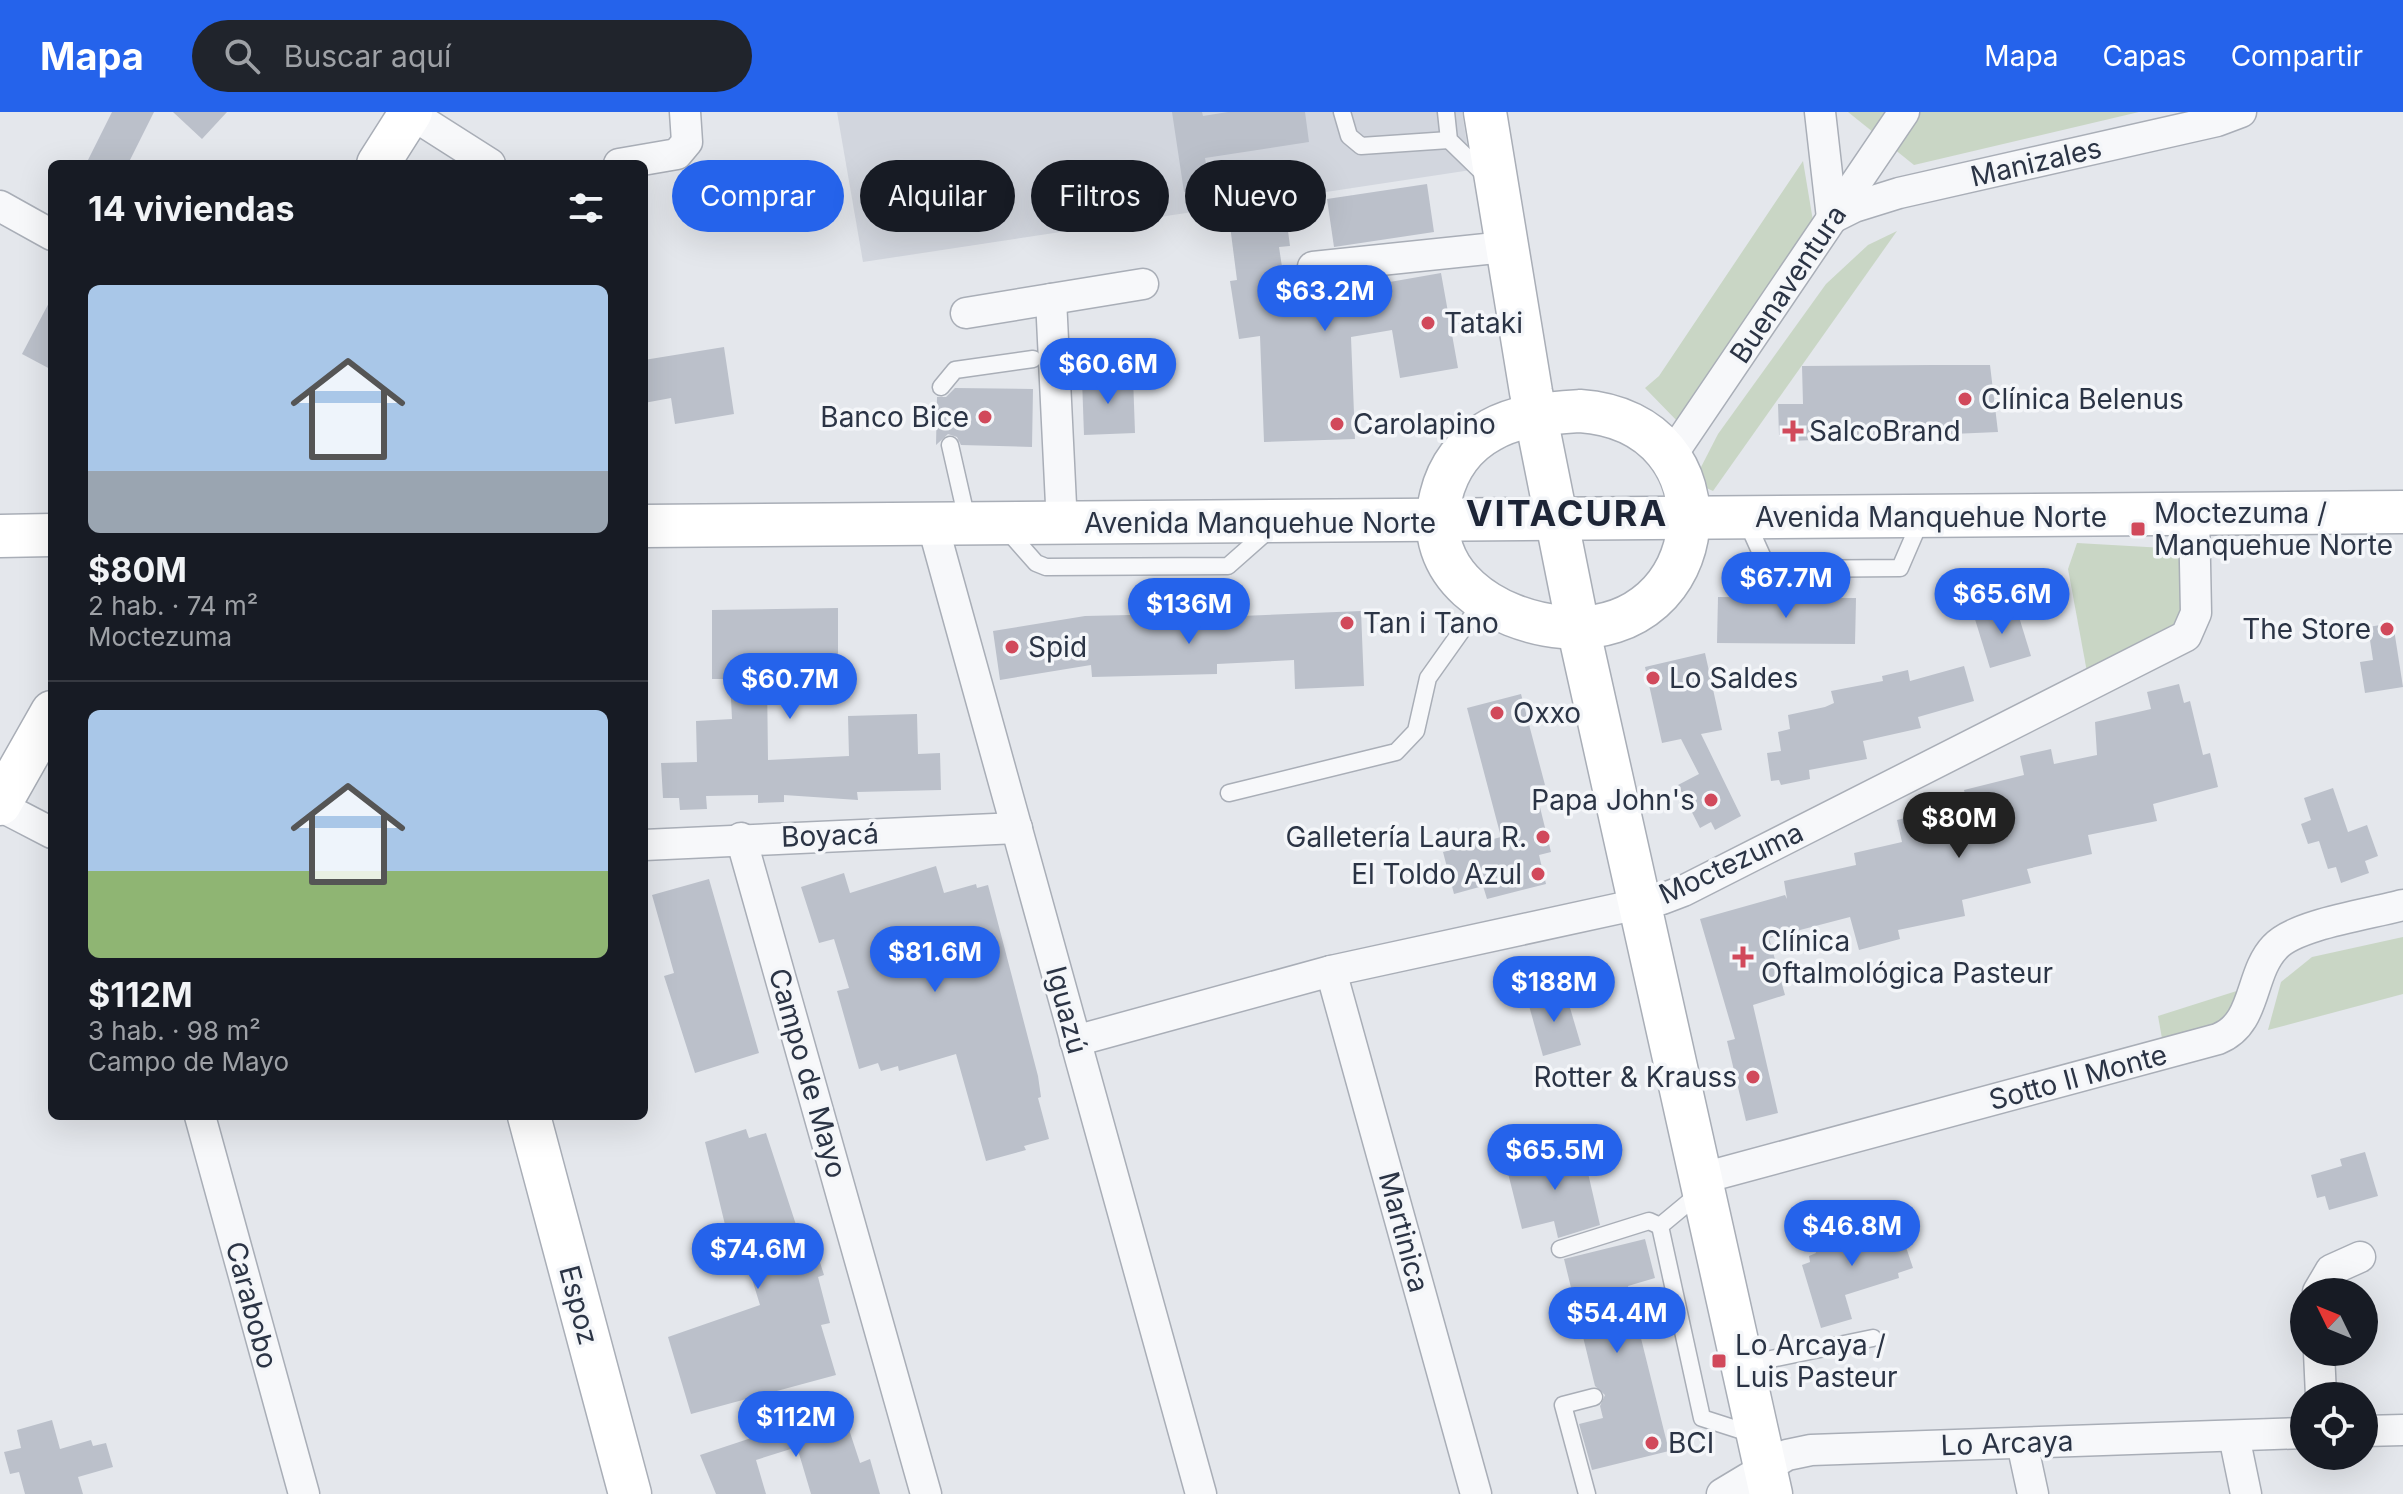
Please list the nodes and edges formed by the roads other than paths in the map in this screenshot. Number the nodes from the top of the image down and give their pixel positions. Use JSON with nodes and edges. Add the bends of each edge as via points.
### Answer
{"nodes":[{"id":1,"x":685,"y":112,"type":"edge"},
{"id":2,"x":1342,"y":112,"type":"edge"},
{"id":3,"x":1446,"y":112,"type":"edge"},
{"id":4,"x":1485,"y":112,"type":"edge"},
{"id":5,"x":1904,"y":112,"type":"edge"},
{"id":6,"x":2241,"y":112,"type":"edge"},
{"id":7,"x":410,"y":113,"type":"edge"},
{"id":8,"x":1820,"y":114,"type":"edge"},
{"id":9,"x":1449,"y":140,"type":"junction"},
{"id":10,"x":1875,"y":155,"type":"junction"},
{"id":11,"x":381,"y":160,"type":"edge"},
{"id":12,"x":484,"y":160,"type":"edge"},
{"id":13,"x":642,"y":160,"type":"edge"},
{"id":14,"x":1496,"y":186,"type":"junction"},
{"id":15,"x":0,"y":206,"type":"edge"},
{"id":16,"x":1832,"y":218,"type":"junction"},
{"id":17,"x":48,"y":233,"type":"edge"},
{"id":18,"x":1505,"y":247,"type":"junction"},
{"id":19,"x":1313,"y":267,"type":"dead end"},
{"id":20,"x":1143,"y":284,"type":"dead end"},
{"id":21,"x":1051,"y":299,"type":"junction"},
{"id":22,"x":966,"y":313,"type":"dead end"},
{"id":23,"x":1033,"y":359,"type":"dead end"},
{"id":24,"x":941,"y":387,"type":"dead end"},
{"id":25,"x":1536,"y":416,"type":"junction"},
{"id":26,"x":950,"y":445,"type":"dead end"},
{"id":27,"x":1671,"y":456,"type":"junction"},
{"id":28,"x":2403,"y":512,"type":"edge"},
{"id":29,"x":2194,"y":514,"type":"junction"},
{"id":30,"x":1687,"y":519,"type":"junction"},
{"id":31,"x":1557,"y":521,"type":"junction"},
{"id":32,"x":1437,"y":522,"type":"junction"},
{"id":33,"x":1276,"y":523,"type":"junction"},
{"id":34,"x":968,"y":525,"type":"junction"},
{"id":35,"x":1062,"y":525,"type":"junction"},
{"id":36,"x":648,"y":526,"type":"edge"},
{"id":37,"x":48,"y":535,"type":"edge"},
{"id":38,"x":0,"y":536,"type":"edge"},
{"id":39,"x":1482,"y":602,"type":"junction"},
{"id":40,"x":1578,"y":627,"type":"junction"},
{"id":41,"x":48,"y":719,"type":"edge"},
{"id":42,"x":1229,"y":793,"type":"dead end"},
{"id":43,"x":0,"y":805,"type":"edge"},
{"id":44,"x":1017,"y":828,"type":"junction"},
{"id":45,"x":48,"y":831,"type":"edge"},
{"id":46,"x":741,"y":838,"type":"junction"},
{"id":47,"x":648,"y":845,"type":"edge"},
{"id":48,"x":1638,"y":905,"type":"junction"},
{"id":49,"x":2403,"y":905,"type":"edge"},
{"id":50,"x":1331,"y":971,"type":"junction"},
{"id":51,"x":1075,"y":1041,"type":"junction"},
{"id":52,"x":201,"y":1120,"type":"edge"},
{"id":53,"x":530,"y":1120,"type":"edge"},
{"id":54,"x":1701,"y":1185,"type":"junction"},
{"id":55,"x":1660,"y":1226,"type":"junction"},
{"id":56,"x":1560,"y":1249,"type":"dead end"},
{"id":57,"x":2360,"y":1257,"type":"dead end"},
{"id":58,"x":2326,"y":1278,"type":"edge"},
{"id":59,"x":1873,"y":1338,"type":"dead end"},
{"id":60,"x":1742,"y":1365,"type":"junction"},
{"id":61,"x":1594,"y":1397,"type":"dead end"},
{"id":62,"x":2403,"y":1430,"type":"edge"},
{"id":63,"x":2378,"y":1431,"type":"edge"},
{"id":64,"x":2290,"y":1434,"type":"edge"},
{"id":65,"x":2234,"y":1436,"type":"junction"},
{"id":66,"x":2022,"y":1443,"type":"junction"},
{"id":67,"x":1765,"y":1466,"type":"edge"},
{"id":68,"x":304,"y":1494,"type":"edge"},
{"id":69,"x":630,"y":1494,"type":"edge"},
{"id":70,"x":926,"y":1494,"type":"edge"},
{"id":71,"x":1201,"y":1494,"type":"edge"},
{"id":72,"x":1476,"y":1494,"type":"edge"},
{"id":73,"x":1587,"y":1494,"type":"edge"},
{"id":74,"x":1722,"y":1494,"type":"edge"},
{"id":75,"x":2033,"y":1494,"type":"edge"},
{"id":76,"x":2246,"y":1494,"type":"edge"}],
"edges":[{"from":1,"to":13,"type":"street","via":[[687,142],[677,154]]},
{"from":2,"to":9,"type":"lane","via":[[1349,136],[1361,146]]},
{"from":3,"to":9,"type":"lane"},
{"from":4,"to":14,"type":"street"},
{"from":5,"to":10,"type":"street","name":"Buenaventura"},
{"from":6,"to":16,"type":"street","name":"Manizales","via":[[1899,193]]},
{"from":7,"to":11,"type":"street"},
{"from":7,"to":12,"type":"street"},
{"from":8,"to":10,"type":"street","via":[[1837,142]]},
{"from":8,"to":16,"type":"street"},
{"from":9,"to":14,"type":"lane"},
{"from":10,"to":16,"type":"street","name":"Buenaventura"},
{"from":14,"to":18,"type":"street"},
{"from":15,"to":17,"type":"street"},
{"from":16,"to":27,"type":"street","name":"Buenaventura"},
{"from":18,"to":19,"type":"street"},
{"from":18,"to":25,"type":"street"},
{"from":20,"to":21,"type":"street"},
{"from":21,"to":22,"type":"street"},
{"from":21,"to":35,"type":"street"},
{"from":23,"to":24,"type":"lane","via":[[955,370]]},
{"from":25,"to":27,"type":"street","via":[[1580,411],[1611,416],[1644,430]]},
{"from":25,"to":31,"type":"street"},
{"from":25,"to":32,"type":"street","via":[[1504,423],[1466,448],[1447,476]]},
{"from":26,"to":34,"type":"lane"},
{"from":27,"to":30,"type":"street","via":[[1685,490]]},
{"from":28,"to":29,"type":"street","name":"Avenida Manquehue Norte"},
{"from":29,"to":30,"type":"street","name":"Avenida Manquehue Norte"},
{"from":29,"to":48,"type":"street","name":"Moctezuma","via":[[2195,622],[2179,641],[1683,891]]},
{"from":30,"to":31,"type":"street","name":"Avenida Manquehue Norte"},
{"from":30,"to":40,"type":"street","via":[[1681,560],[1654,600],[1624,619]]},
{"from":31,"to":32,"type":"street","name":"Avenida Manquehue Norte"},
{"from":31,"to":40,"type":"street"},
{"from":32,"to":33,"type":"street","name":"Avenida Manquehue Norte"},
{"from":32,"to":39,"type":"street","via":[[1450,567]]},
{"from":33,"to":34,"type":"lane","via":[[1228,566],[1046,567]]},
{"from":33,"to":35,"type":"street","name":"Avenida Manquehue Norte"},
{"from":34,"to":35,"type":"street","name":"Avenida Manquehue Norte"},
{"from":34,"to":36,"type":"street","name":"Avenida Manquehue Norte"},
{"from":34,"to":44,"type":"street","name":"Iguazú"},
{"from":37,"to":38,"type":"street"},
{"from":39,"to":40,"type":"street","via":[[1532,622]]},
{"from":39,"to":42,"type":"lane","via":[[1428,678],[1416,731],[1396,752]]},
{"from":40,"to":48,"type":"street"},
{"from":41,"to":43,"type":"street"},
{"from":43,"to":45,"type":"street"},
{"from":44,"to":46,"type":"street","name":"Boyacá"},
{"from":44,"to":51,"type":"street","name":"Iguazú"},
{"from":46,"to":47,"type":"street","name":"Boyacá"},
{"from":46,"to":70,"type":"street","name":"Campo de Mayo"},
{"from":48,"to":50,"type":"street","name":"Moctezuma"},
{"from":48,"to":54,"type":"street"},
{"from":49,"to":54,"type":"street","name":"Sotto Il Monte","via":[[2281,941],[2267,957],[2240,1023],[2226,1036]]},
{"from":50,"to":51,"type":"street","name":"Moctezuma"},
{"from":50,"to":72,"type":"street","name":"Martinica"},
{"from":51,"to":71,"type":"street","name":"Iguazú"},
{"from":52,"to":68,"type":"street","name":"Carabobo"},
{"from":53,"to":69,"type":"street","name":"Espoz"},
{"from":54,"to":55,"type":"lane"},
{"from":54,"to":60,"type":"street"},
{"from":55,"to":56,"type":"lane","via":[[1649,1221]]},
{"from":55,"to":67,"type":"lane","via":[[1702,1418]]},
{"from":57,"to":58,"type":"street","via":[[2331,1270]]},
{"from":59,"to":60,"type":"lane"},
{"from":60,"to":67,"type":"street"},
{"from":61,"to":73,"type":"lane","via":[[1563,1405]]},
{"from":62,"to":63,"type":"street"},
{"from":64,"to":65,"type":"street","name":"Lo Arcaya"},
{"from":65,"to":66,"type":"street","name":"Lo Arcaya"},
{"from":65,"to":76,"type":"street"},
{"from":66,"to":67,"type":"street","name":"Lo Arcaya","via":[[1811,1450]]},
{"from":66,"to":75,"type":"street"},
{"from":67,"to":74,"type":"street","name":"Lo Arcaya"}]}
